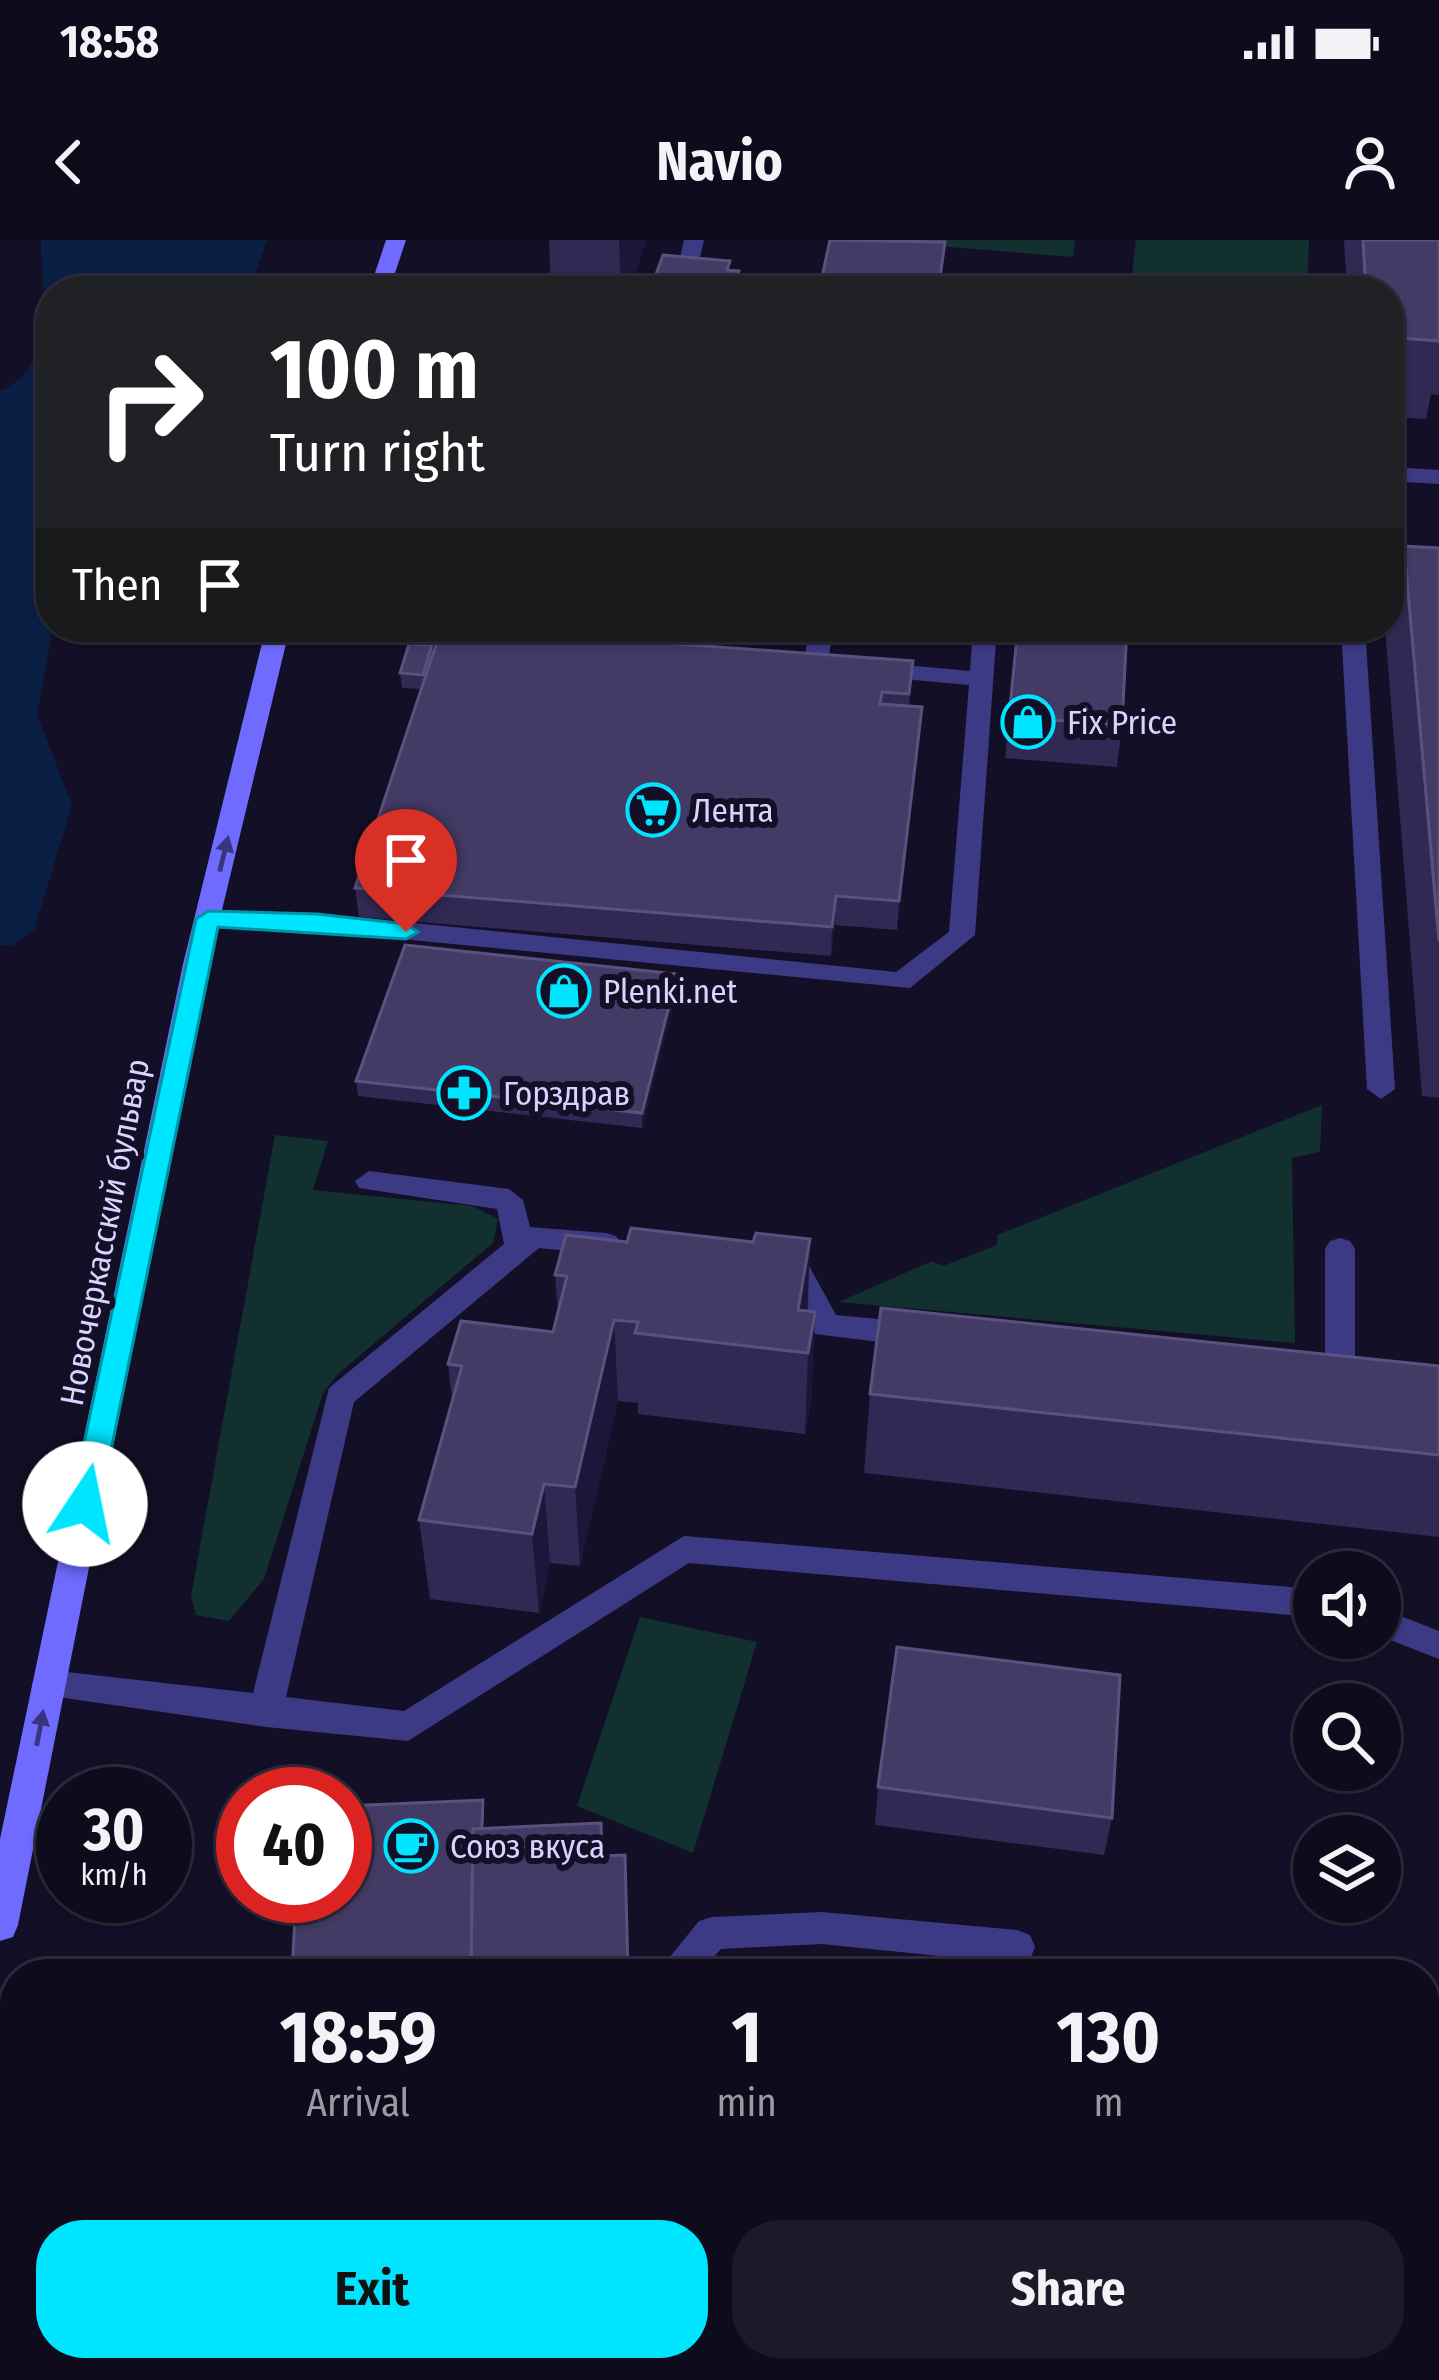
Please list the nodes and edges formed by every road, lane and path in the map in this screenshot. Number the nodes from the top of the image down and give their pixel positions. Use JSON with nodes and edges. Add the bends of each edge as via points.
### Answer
{"nodes":[{"id":1,"x":397,"y":240,"type":"edge"},
{"id":2,"x":694,"y":240,"type":"edge"},
{"id":3,"x":384,"y":276,"type":"edge"},
{"id":4,"x":686,"y":276,"type":"edge"},
{"id":5,"x":1404,"y":475,"type":"edge"},
{"id":6,"x":1439,"y":477,"type":"edge"},
{"id":7,"x":274,"y":642,"type":"edge"},
{"id":8,"x":814,"y":642,"type":"edge"},
{"id":9,"x":984,"y":642,"type":"edge"},
{"id":10,"x":1354,"y":642,"type":"edge"},
{"id":11,"x":981,"y":679,"type":"junction"},
{"id":12,"x":208,"y":919,"type":"junction"},
{"id":13,"x":1381,"y":1089,"type":"dead end"},
{"id":14,"x":369,"y":1181,"type":"dead end"},
{"id":15,"x":627,"y":1246,"type":"edge"},
{"id":16,"x":520,"y":1248,"type":"junction"},
{"id":17,"x":1340,"y":1249,"type":"dead end"},
{"id":18,"x":745,"y":1257,"type":"edge"},
{"id":19,"x":943,"y":1337,"type":"edge"},
{"id":20,"x":1380,"y":1377,"type":"edge"},
{"id":21,"x":1293,"y":1601,"type":"edge"},
{"id":22,"x":1401,"y":1630,"type":"edge"},
{"id":23,"x":1439,"y":1645,"type":"edge"},
{"id":24,"x":49,"y":1684,"type":"junction"},
{"id":25,"x":266,"y":1712,"type":"junction"},
{"id":26,"x":0,"y":1925,"type":"edge"},
{"id":27,"x":1017,"y":1948,"type":"dead end"},
{"id":28,"x":688,"y":1959,"type":"edge"}],
"edges":[{"from":1,"to":3,"type":"street"},
{"from":2,"to":4,"type":"lane"},
{"from":5,"to":6,"type":"lane"},
{"from":12,"to":7,"type":"street","name":"Новочеркасский бульвар","one_way":true},
{"from":8,"to":11,"type":"lane","via":[[803,664]]},
{"from":9,"to":11,"type":"lane"},
{"from":10,"to":13,"type":"lane"},
{"from":11,"to":12,"type":"lane","via":[[962,934],[901,982],[317,922]]},
{"from":12,"to":24,"type":"street","name":"Новочеркасский бульвар"},
{"from":14,"to":16,"type":"lane","via":[[509,1200]]},
{"from":15,"to":16,"type":"lane","via":[[533,1237]]},
{"from":16,"to":25,"type":"lane","via":[[340,1396]]},
{"from":17,"to":20,"type":"lane","via":[[1329,1372]]},
{"from":18,"to":19,"type":"lane","via":[[792,1261],[826,1326]]},
{"from":21,"to":25,"type":"lane","via":[[684,1549],[408,1726]]},
{"from":22,"to":23,"type":"lane"},
{"from":24,"to":25,"type":"lane"},
{"from":26,"to":24,"type":"street","name":"Новочеркасский бульвар","one_way":true},
{"from":27,"to":28,"type":"lane","via":[[822,1928],[712,1934]]}]}
